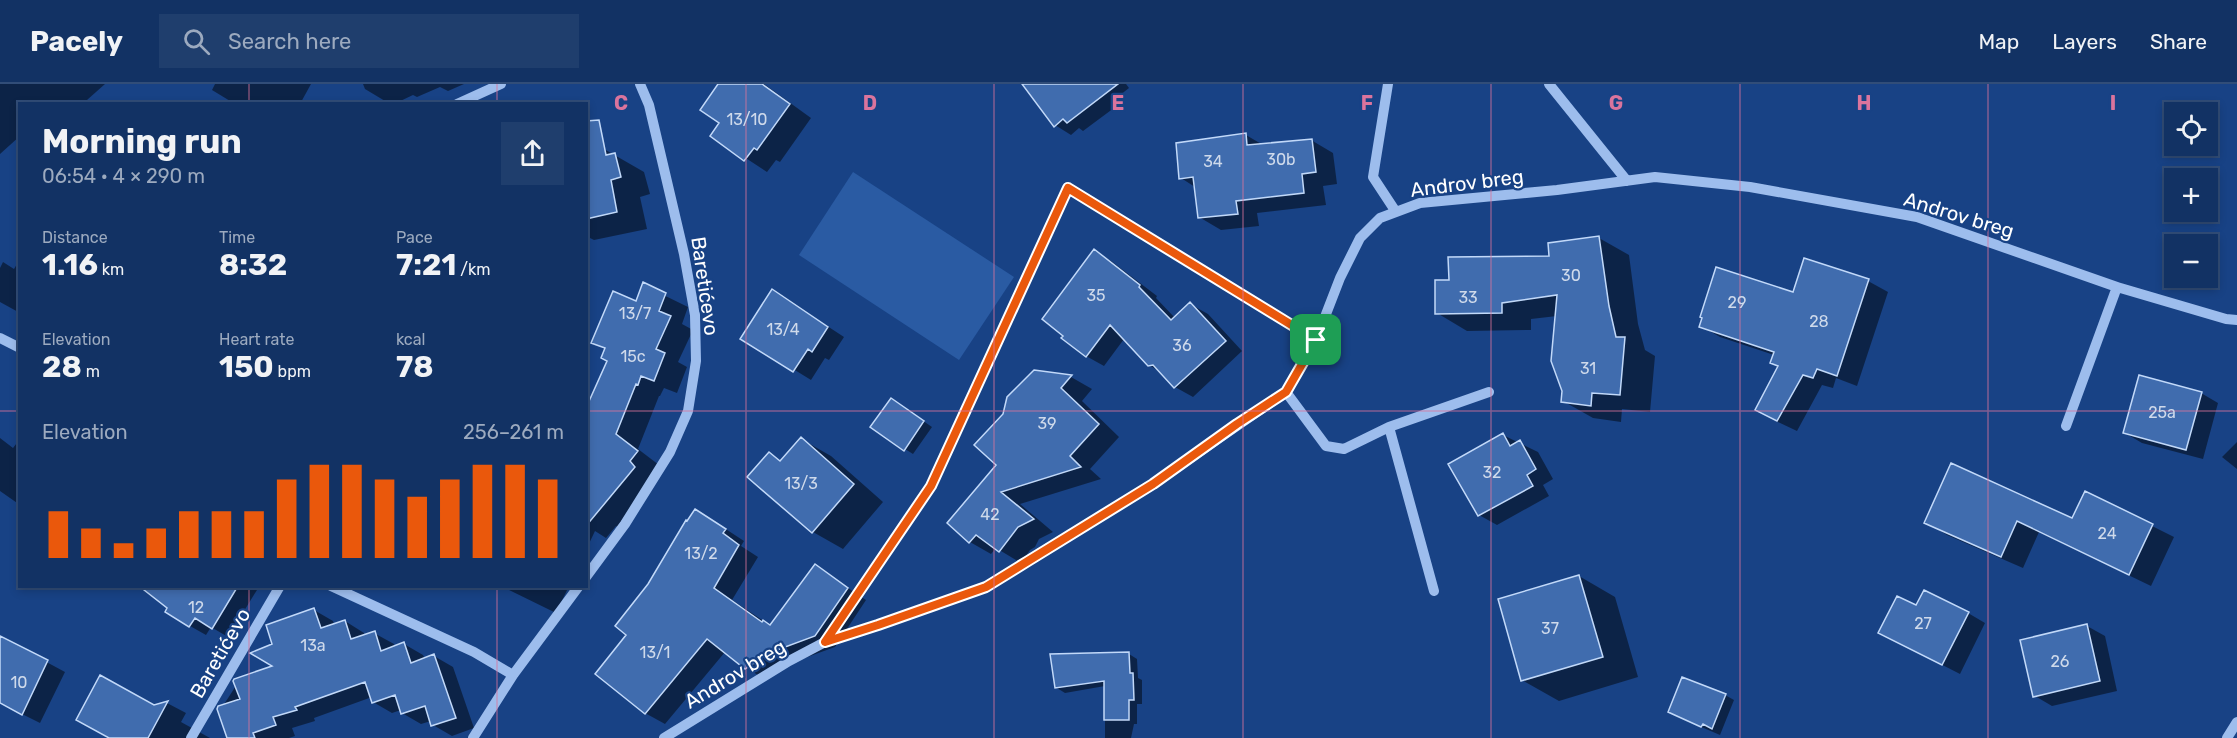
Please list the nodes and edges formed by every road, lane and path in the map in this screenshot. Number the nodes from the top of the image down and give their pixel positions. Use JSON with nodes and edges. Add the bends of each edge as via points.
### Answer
{"nodes":[{"id":1,"x":501,"y":84,"type":"edge"},
{"id":2,"x":640,"y":84,"type":"edge"},
{"id":3,"x":1388,"y":84,"type":"edge"},
{"id":4,"x":1549,"y":84,"type":"edge"},
{"id":5,"x":461,"y":102,"type":"edge"},
{"id":6,"x":1627,"y":181,"type":"junction"},
{"id":7,"x":1396,"y":212,"type":"junction"},
{"id":8,"x":2117,"y":287,"type":"junction"},
{"id":9,"x":2237,"y":320,"type":"edge"},
{"id":10,"x":0,"y":338,"type":"edge"},
{"id":11,"x":1316,"y":340,"type":"junction"},
{"id":12,"x":18,"y":347,"type":"edge"},
{"id":13,"x":1286,"y":392,"type":"junction"},
{"id":14,"x":1489,"y":392,"type":"dead end"},
{"id":15,"x":2066,"y":426,"type":"dead end"},
{"id":16,"x":1389,"y":427,"type":"junction"},
{"id":17,"x":588,"y":574,"type":"edge"},
{"id":18,"x":279,"y":588,"type":"edge"},
{"id":19,"x":335,"y":588,"type":"edge"},
{"id":20,"x":578,"y":588,"type":"edge"},
{"id":21,"x":1434,"y":591,"type":"dead end"},
{"id":22,"x":825,"y":642,"type":"junction"},
{"id":23,"x":513,"y":675,"type":"junction"},
{"id":24,"x":2237,"y":723,"type":"edge"},
{"id":25,"x":191,"y":738,"type":"edge"},
{"id":26,"x":473,"y":738,"type":"edge"},
{"id":27,"x":664,"y":738,"type":"edge"},
{"id":28,"x":2227,"y":738,"type":"edge"}],
"edges":[{"from":1,"to":5,"type":"street"},
{"from":2,"to":17,"type":"street","name":"Baretićevo","via":[[649,105],[684,254],[695,315],[696,361],[688,411],[670,452],[626,524]]},
{"from":3,"to":7,"type":"street","via":[[1373,177]]},
{"from":4,"to":6,"type":"street"},
{"from":6,"to":7,"type":"street","name":"Androv breg","via":[[1420,203]]},
{"from":6,"to":8,"type":"street","name":"Androv breg","via":[[1654,177],[1750,188],[1917,218]]},
{"from":7,"to":11,"type":"street","name":"Androv breg","via":[[1380,218],[1360,238]]},
{"from":8,"to":9,"type":"street","name":"Androv breg"},
{"from":8,"to":15,"type":"street"},
{"from":10,"to":12,"type":"street"},
{"from":11,"to":13,"type":"street","name":"Androv breg"},
{"from":11,"to":22,"type":"street","name":"Androv breg","via":[[1068,188],[931,486]]},
{"from":13,"to":16,"type":"street","via":[[1326,446],[1344,449]]},
{"from":13,"to":22,"type":"street","name":"Androv breg","via":[[1153,484],[986,587]]},
{"from":14,"to":16,"type":"street"},
{"from":16,"to":21,"type":"street"},
{"from":18,"to":25,"type":"street","name":"Baretićevo"},
{"from":19,"to":23,"type":"street","via":[[482,656]]},
{"from":20,"to":23,"type":"street"},
{"from":22,"to":27,"type":"street","name":"Androv breg"},
{"from":23,"to":26,"type":"street"},
{"from":24,"to":28,"type":"street"}]}
